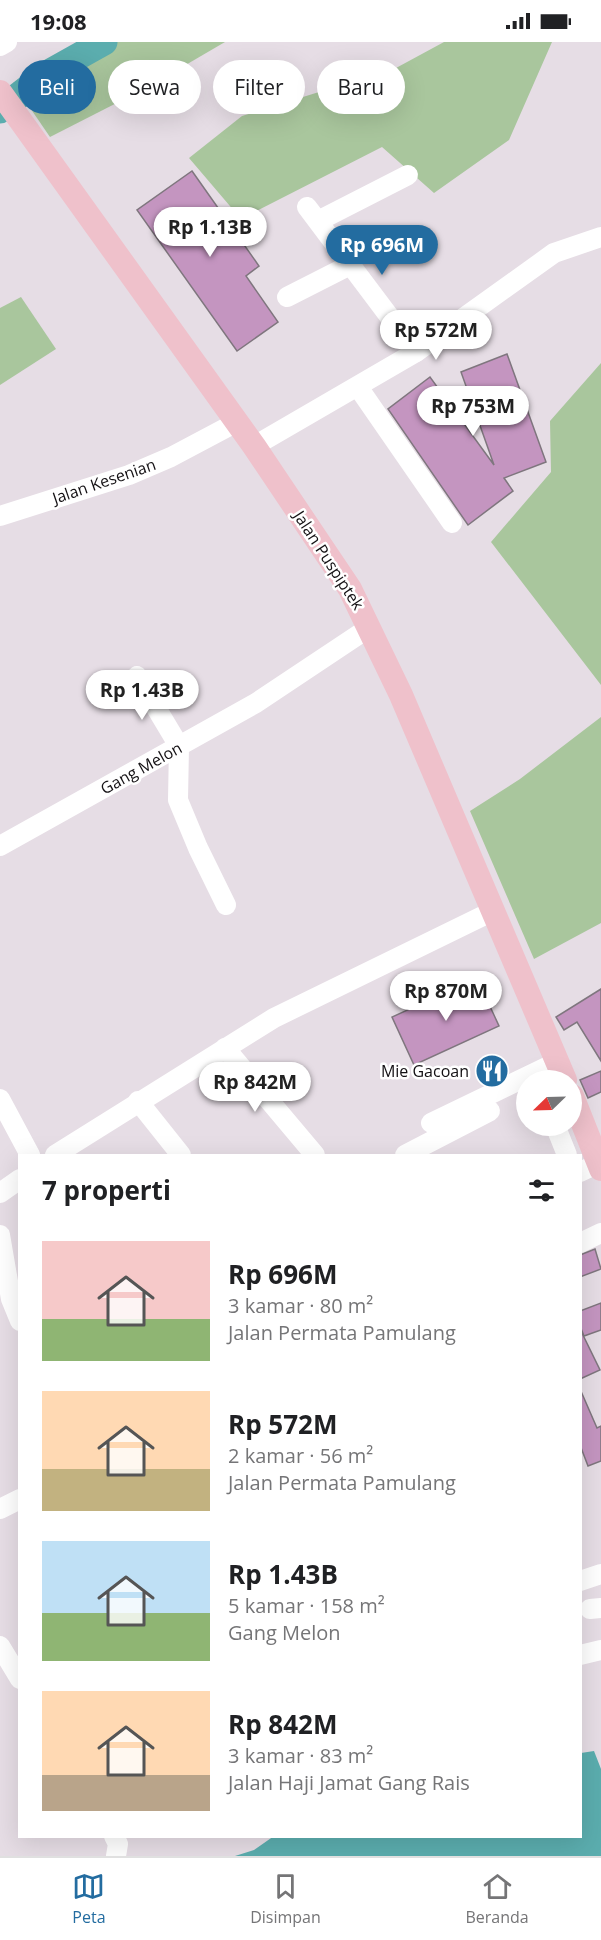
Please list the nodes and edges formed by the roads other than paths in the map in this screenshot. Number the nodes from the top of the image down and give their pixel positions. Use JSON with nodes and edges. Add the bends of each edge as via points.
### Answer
{"nodes":[{"id":1,"x":7,"y":42,"type":"edge"},
{"id":2,"x":0,"y":46,"type":"edge"},
{"id":3,"x":0,"y":92,"type":"edge"},
{"id":4,"x":408,"y":175,"type":"dead end"},
{"id":5,"x":601,"y":237,"type":"edge"},
{"id":6,"x":350,"y":265,"type":"junction"},
{"id":7,"x":287,"y":297,"type":"dead end"},
{"id":8,"x":416,"y":352,"type":"junction"},
{"id":9,"x":358,"y":387,"type":"junction"},
{"id":10,"x":237,"y":422,"type":"junction"},
{"id":11,"x":254,"y":446,"type":"junction"},
{"id":12,"x":0,"y":516,"type":"edge"},
{"id":13,"x":452,"y":523,"type":"dead end"},
{"id":14,"x":370,"y":627,"type":"junction"},
{"id":15,"x":137,"y":676,"type":"dead end"},
{"id":16,"x":179,"y":746,"type":"junction"},
{"id":17,"x":0,"y":846,"type":"edge"},
{"id":18,"x":225,"y":905,"type":"dead end"},
{"id":19,"x":494,"y":911,"type":"junction"},
{"id":20,"x":225,"y":1048,"type":"junction"},
{"id":21,"x":561,"y":1070,"type":"edge"},
{"id":22,"x":516,"y":1089,"type":"edge"},
{"id":23,"x":0,"y":1099,"type":"edge"},
{"id":24,"x":138,"y":1101,"type":"junction"},
{"id":25,"x":490,"y":1112,"type":"dead end"},
{"id":26,"x":431,"y":1123,"type":"dead end"},
{"id":27,"x":582,"y":1127,"type":"edge"},
{"id":28,"x":559,"y":1136,"type":"edge"},
{"id":29,"x":29,"y":1154,"type":"edge"},
{"id":30,"x":57,"y":1154,"type":"edge"},
{"id":31,"x":181,"y":1154,"type":"edge"},
{"id":32,"x":314,"y":1154,"type":"edge"},
{"id":33,"x":407,"y":1154,"type":"edge"},
{"id":34,"x":567,"y":1154,"type":"edge"},
{"id":35,"x":595,"y":1167,"type":"edge"},
{"id":36,"x":18,"y":1180,"type":"edge"},
{"id":37,"x":0,"y":1192,"type":"edge"},
{"id":38,"x":601,"y":1233,"type":"edge"},
{"id":39,"x":0,"y":1235,"type":"edge"},
{"id":40,"x":582,"y":1242,"type":"edge"},
{"id":41,"x":18,"y":1316,"type":"edge"},
{"id":42,"x":18,"y":1500,"type":"edge"},
{"id":43,"x":0,"y":1509,"type":"edge"},
{"id":44,"x":601,"y":1574,"type":"edge"},
{"id":45,"x":582,"y":1580,"type":"edge"},
{"id":46,"x":601,"y":1650,"type":"edge"},
{"id":47,"x":582,"y":1655,"type":"edge"},
{"id":48,"x":7,"y":1658,"type":"edge"},
{"id":49,"x":18,"y":1676,"type":"edge"},
{"id":50,"x":115,"y":1838,"type":"edge"},
{"id":51,"x":116,"y":1856,"type":"edge"}],
"edges":[{"from":1,"to":2,"type":"street"},
{"from":3,"to":10,"type":"main road","name":"Jalan Puspiptek"},
{"from":4,"to":6,"type":"street","via":[[312,214]]},
{"from":5,"to":8,"type":"street","via":[[554,253]]},
{"from":6,"to":7,"type":"street"},
{"from":6,"to":8,"type":"street"},
{"from":8,"to":9,"type":"street"},
{"from":9,"to":11,"type":"street"},
{"from":9,"to":13,"type":"street"},
{"from":10,"to":11,"type":"main road","name":"Jalan Puspiptek"},
{"from":10,"to":12,"type":"street","name":"Jalan Kesenian","via":[[135,472]]},
{"from":11,"to":14,"type":"main road","name":"Jalan Puspiptek","via":[[350,589]]},
{"from":14,"to":16,"type":"street","name":"Gang Melon","via":[[256,704]]},
{"from":14,"to":19,"type":"main road","name":"Jalan Puspiptek"},
{"from":15,"to":16,"type":"street"},
{"from":16,"to":17,"type":"street","name":"Gang Melon"},
{"from":16,"to":18,"type":"street","via":[[178,800]]},
{"from":19,"to":20,"type":"street","via":[[274,1018]]},
{"from":19,"to":21,"type":"main road","name":"Jalan Puspiptek"},
{"from":20,"to":24,"type":"street"},
{"from":20,"to":32,"type":"street"},
{"from":22,"to":26,"type":"street"},
{"from":23,"to":29,"type":"street"},
{"from":24,"to":30,"type":"street"},
{"from":24,"to":31,"type":"street"},
{"from":25,"to":33,"type":"street"},
{"from":27,"to":35,"type":"main road"},
{"from":28,"to":34,"type":"street"},
{"from":36,"to":37,"type":"street"},
{"from":38,"to":40,"type":"street"},
{"from":39,"to":41,"type":"street","via":[[11,1299]]},
{"from":42,"to":43,"type":"street"},
{"from":44,"to":45,"type":"street"},
{"from":46,"to":47,"type":"street"},
{"from":48,"to":49,"type":"street"},
{"from":50,"to":51,"type":"street"}]}
